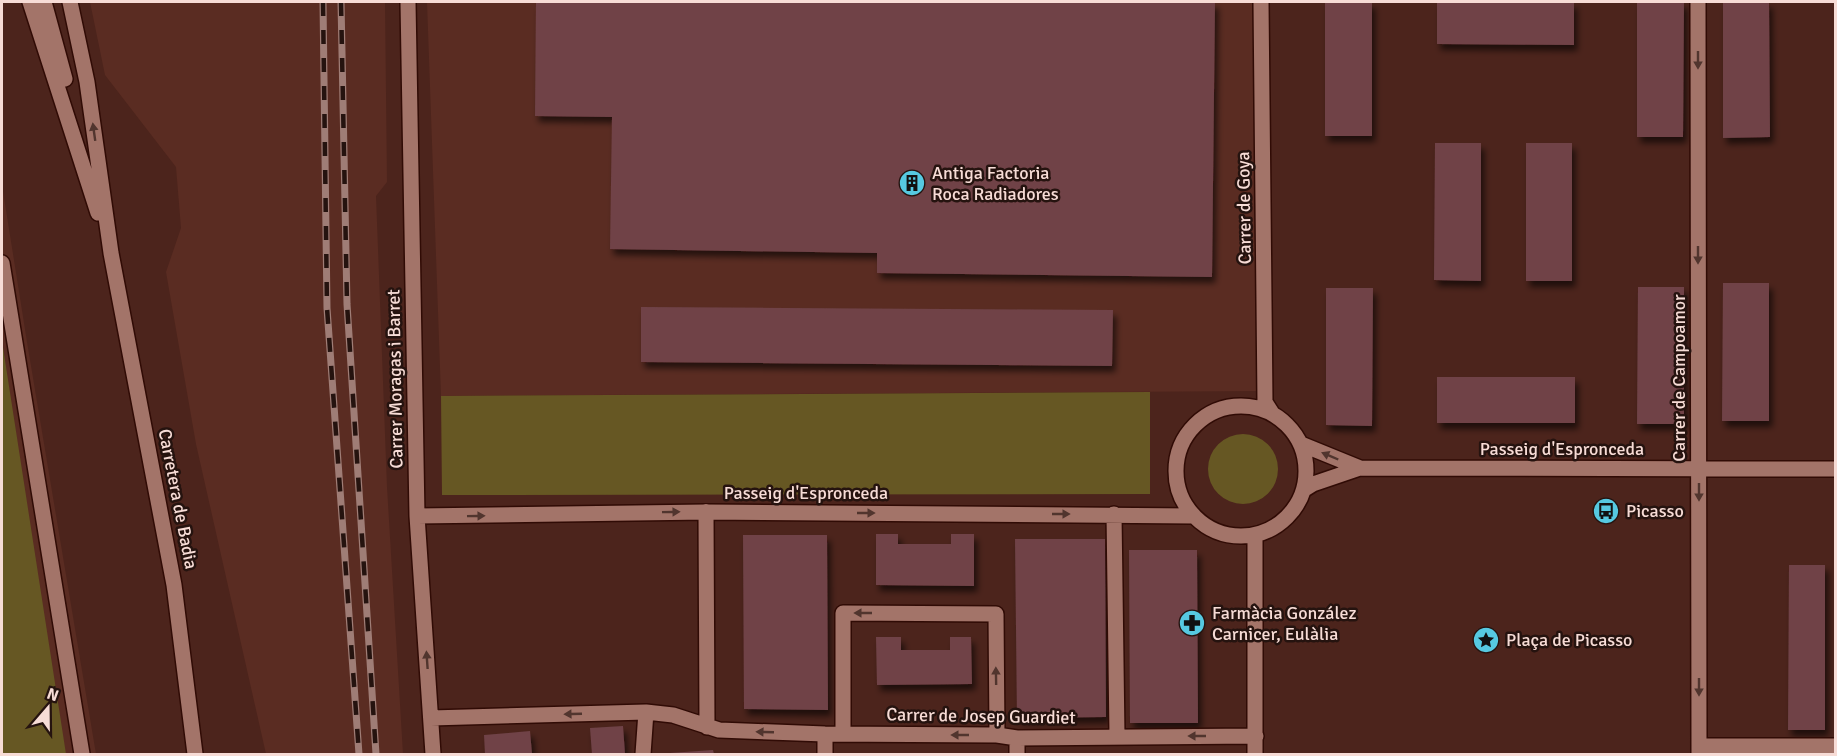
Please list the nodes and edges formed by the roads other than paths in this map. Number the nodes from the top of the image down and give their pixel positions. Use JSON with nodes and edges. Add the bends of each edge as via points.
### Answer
{"nodes":[{"id":1,"x":30,"y":2,"type":"edge"},
{"id":2,"x":44,"y":2,"type":"edge"},
{"id":3,"x":70,"y":2,"type":"edge"},
{"id":4,"x":408,"y":2,"type":"edge"},
{"id":5,"x":1261,"y":2,"type":"edge"},
{"id":6,"x":1698,"y":2,"type":"edge"},
{"id":7,"x":111,"y":253,"type":"junction"},
{"id":8,"x":2,"y":263,"type":"edge"},
{"id":9,"x":1272,"y":413,"type":"junction"},
{"id":10,"x":1301,"y":444,"type":"junction"},
{"id":11,"x":1360,"y":468,"type":"junction"},
{"id":12,"x":1699,"y":469,"type":"junction"},
{"id":13,"x":1836,"y":469,"type":"edge"},
{"id":14,"x":1305,"y":489,"type":"junction"},
{"id":15,"x":706,"y":512,"type":"junction"},
{"id":16,"x":1113,"y":514,"type":"junction"},
{"id":17,"x":417,"y":516,"type":"junction"},
{"id":18,"x":1194,"y":516,"type":"junction"},
{"id":19,"x":1255,"y":536,"type":"junction"},
{"id":20,"x":646,"y":712,"type":"junction"},
{"id":21,"x":431,"y":718,"type":"junction"},
{"id":22,"x":707,"y":727,"type":"junction"},
{"id":23,"x":825,"y":734,"type":"junction"},
{"id":24,"x":843,"y":734,"type":"junction"},
{"id":25,"x":997,"y":735,"type":"junction"},
{"id":26,"x":1117,"y":736,"type":"junction"},
{"id":27,"x":1256,"y":736,"type":"junction"},
{"id":28,"x":1017,"y":738,"type":"junction"},
{"id":29,"x":1836,"y":746,"type":"edge"},
{"id":30,"x":1699,"y":750,"type":"edge"},
{"id":31,"x":82,"y":754,"type":"edge"},
{"id":32,"x":195,"y":754,"type":"edge"},
{"id":33,"x":433,"y":754,"type":"edge"},
{"id":34,"x":643,"y":754,"type":"edge"},
{"id":35,"x":825,"y":754,"type":"edge"},
{"id":36,"x":1017,"y":754,"type":"edge"},
{"id":37,"x":1255,"y":754,"type":"edge"}],
"edges":[{"from":1,"to":7,"type":"street"},
{"from":2,"to":7,"type":"street"},
{"from":7,"to":3,"type":"street","one_way":true,"via":[[87,82]]},
{"from":4,"to":17,"type":"street","name":"Carrer Moragas i Barret"},
{"from":5,"to":9,"type":"street","name":"Carrer de Goya","via":[[1265,402]]},
{"from":6,"to":12,"type":"street","name":"Carrer de Campoamor","one_way":true},
{"from":7,"to":32,"type":"street","name":"Carretera de Badia","via":[[174,585]]},
{"from":8,"to":31,"type":"street"},
{"from":9,"to":10,"type":"street","via":[[1288,425]]},
{"from":9,"to":18,"type":"street","via":[[1250,406],[1227,408],[1205,416],[1193,427],[1181,446],[1176,468],[1184,503]]},
{"from":11,"to":10,"type":"street","one_way":true},
{"from":10,"to":14,"type":"street","via":[[1307,466]]},
{"from":11,"to":12,"type":"street","name":"Passeig d'Espronceda"},
{"from":11,"to":14,"type":"street"},
{"from":12,"to":13,"type":"street","name":"Passeig d'Espronceda"},
{"from":12,"to":30,"type":"street","name":"Carrer de Campoamor","one_way":true},
{"from":14,"to":19,"type":"street","via":[[1291,514]]},
{"from":15,"to":16,"type":"street","name":"Passeig d'Espronceda","one_way":true},
{"from":17,"to":15,"type":"street","name":"Passeig d'Espronceda","one_way":true},
{"from":15,"to":22,"type":"street"},
{"from":16,"to":18,"type":"street","name":"Passeig d'Espronceda"},
{"from":16,"to":26,"type":"street"},
{"from":21,"to":17,"type":"street","name":"Carrer Moragas i Barret","one_way":true},
{"from":18,"to":19,"type":"street","via":[[1214,531],[1236,537]]},
{"from":19,"to":27,"type":"street"},
{"from":20,"to":21,"type":"street","name":"Carrer de Josep Guardiet","one_way":true},
{"from":20,"to":22,"type":"street","name":"Carrer de Josep Guardiet","via":[[673,715]]},
{"from":20,"to":34,"type":"street"},
{"from":21,"to":33,"type":"street","name":"Carrer Moragas i Barret"},
{"from":23,"to":22,"type":"street","name":"Carrer de Josep Guardiet","one_way":true},
{"from":23,"to":24,"type":"street","name":"Carrer de Josep Guardiet"},
{"from":23,"to":35,"type":"street"},
{"from":25,"to":24,"type":"street","name":"Carrer de Josep Guardiet","one_way":true},
{"from":25,"to":24,"type":"street","one_way":true,"via":[[996,614],[843,613]]},
{"from":25,"to":28,"type":"street","name":"Carrer de Josep Guardiet"},
{"from":27,"to":26,"type":"street","name":"Carrer de Josep Guardiet","one_way":true},
{"from":26,"to":28,"type":"street","name":"Carrer de Josep Guardiet"},
{"from":27,"to":37,"type":"street"},
{"from":28,"to":36,"type":"street"},
{"from":29,"to":30,"type":"street"}]}
